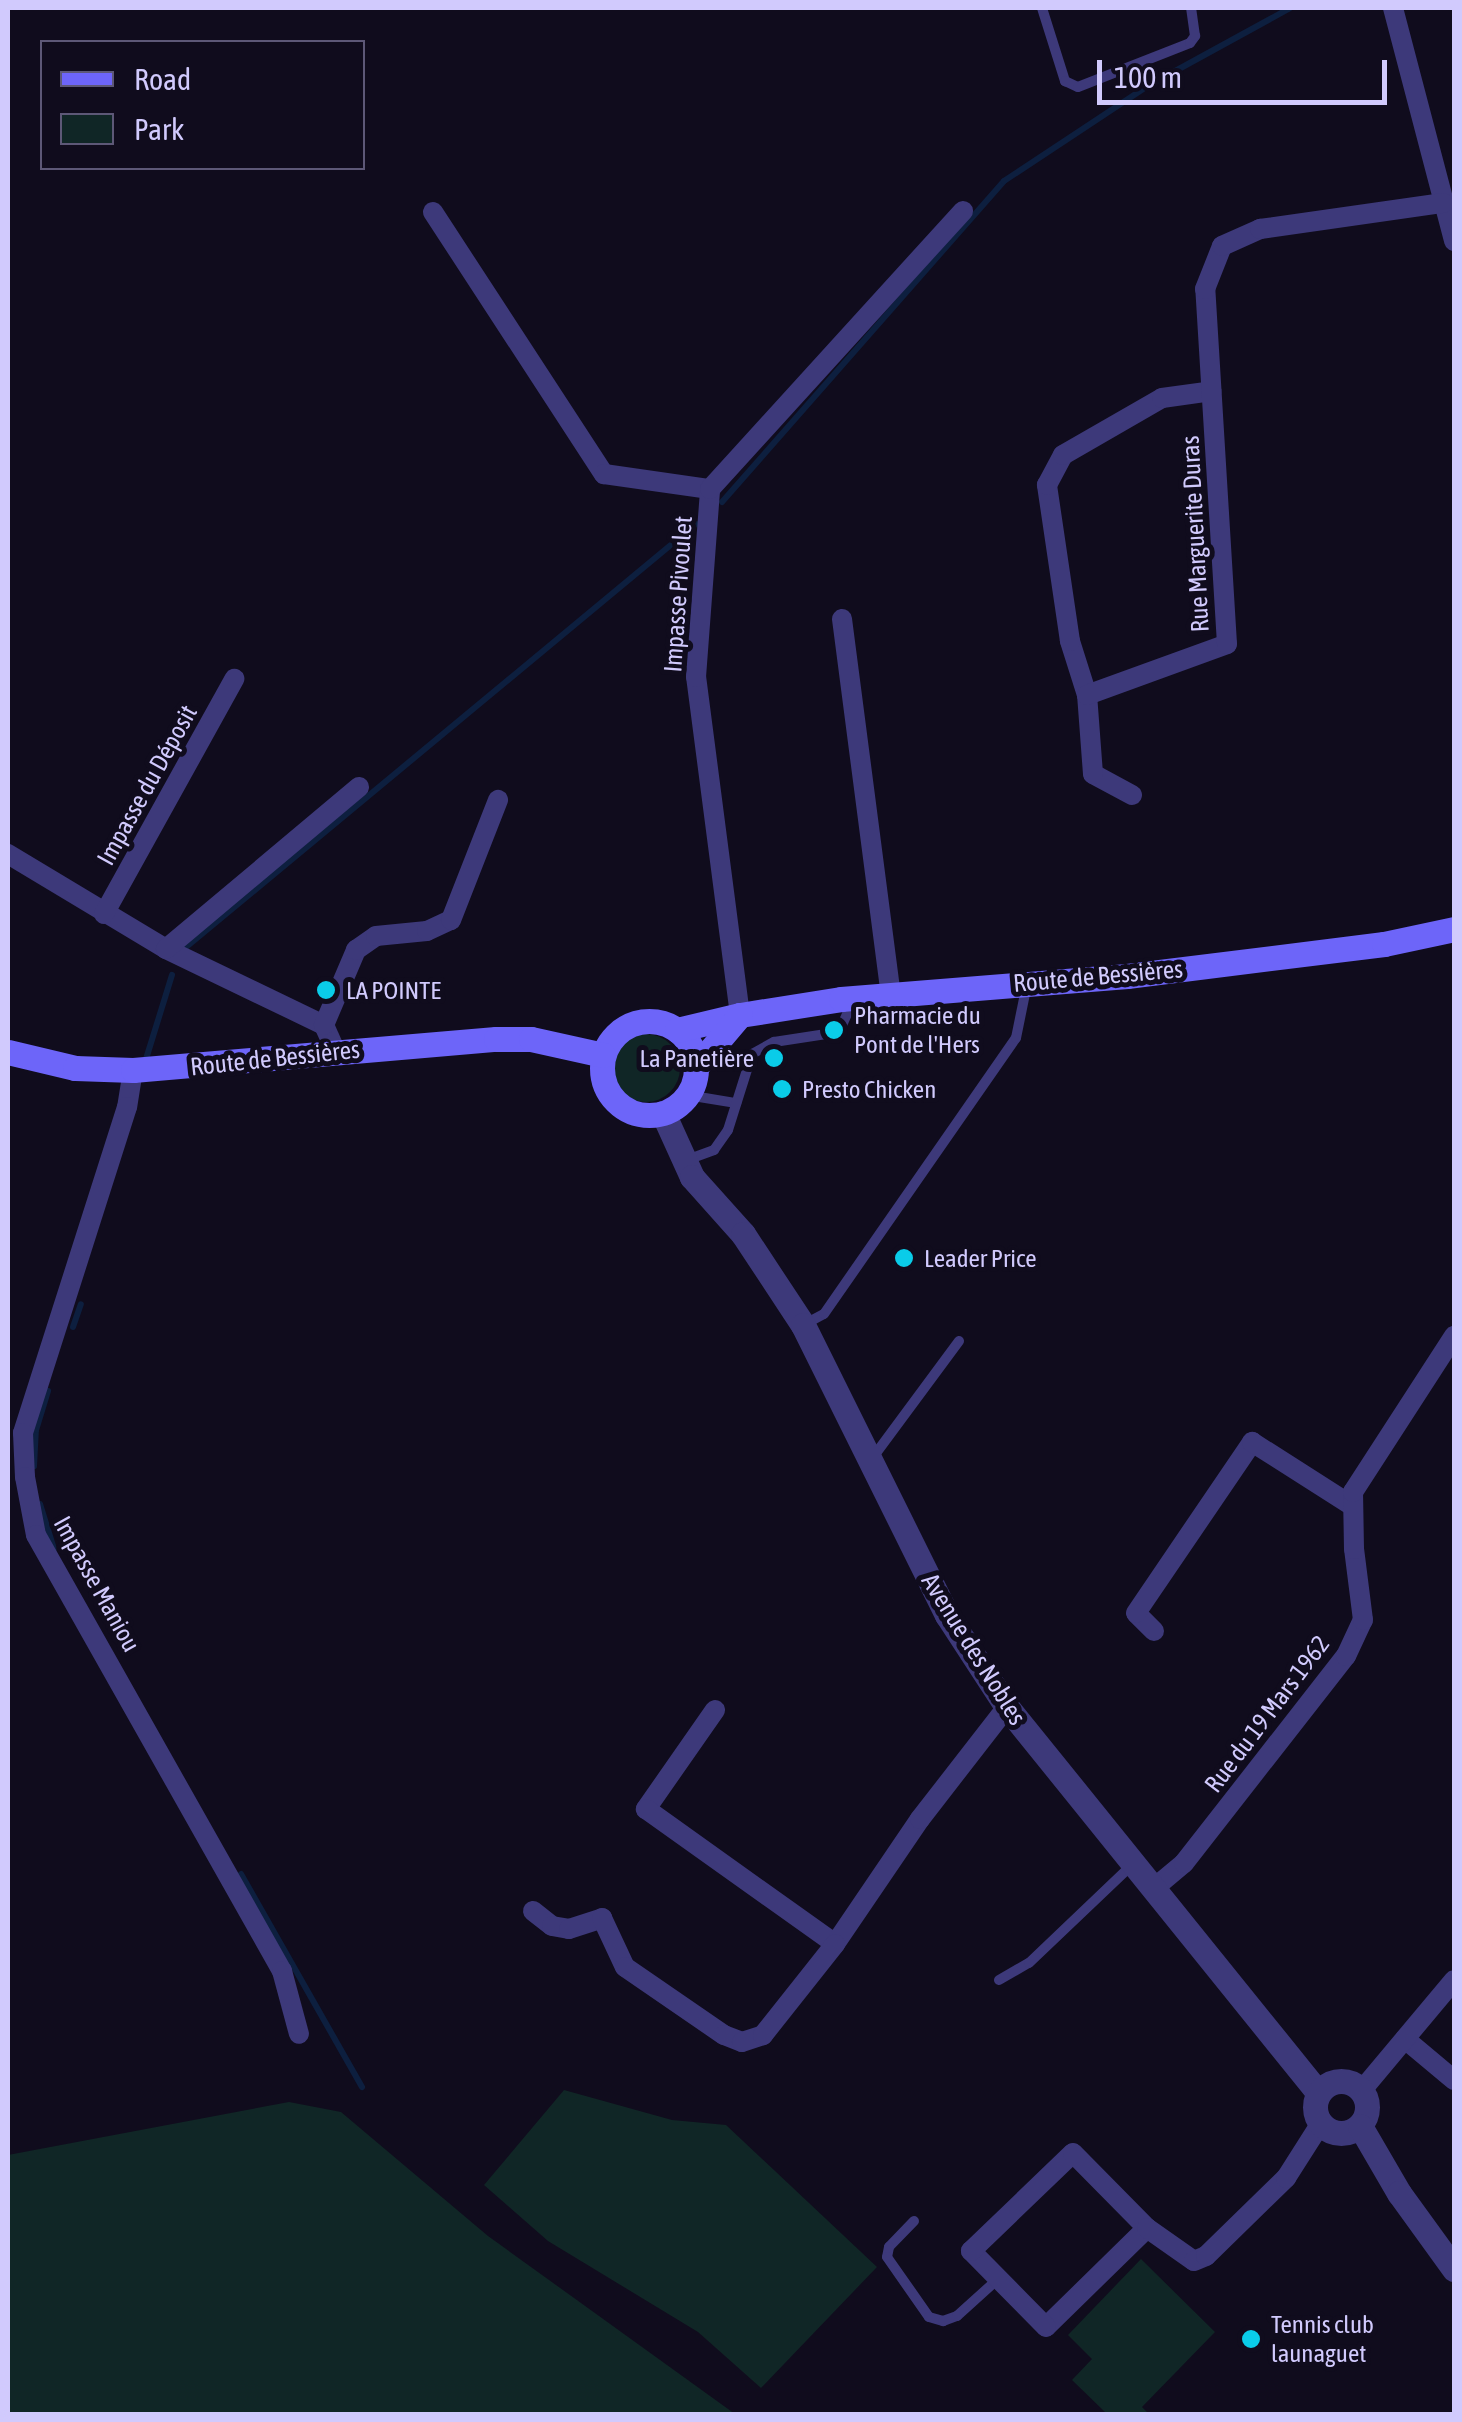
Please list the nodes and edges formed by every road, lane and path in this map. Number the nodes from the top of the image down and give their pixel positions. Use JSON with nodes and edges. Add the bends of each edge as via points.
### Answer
{"nodes":[{"id":1,"x":1042,"y":8,"type":"edge"},
{"id":2,"x":1191,"y":8,"type":"edge"},
{"id":3,"x":1393,"y":8,"type":"edge"},
{"id":4,"x":1443,"y":203,"type":"junction"},
{"id":5,"x":963,"y":211,"type":"dead end"},
{"id":6,"x":433,"y":212,"type":"dead end"},
{"id":7,"x":1454,"y":241,"type":"edge"},
{"id":8,"x":1212,"y":391,"type":"junction"},
{"id":9,"x":710,"y":489,"type":"junction"},
{"id":10,"x":842,"y":620,"type":"dead end"},
{"id":11,"x":234,"y":679,"type":"dead end"},
{"id":12,"x":1086,"y":695,"type":"junction"},
{"id":13,"x":359,"y":787,"type":"dead end"},
{"id":14,"x":1132,"y":795,"type":"dead end"},
{"id":15,"x":498,"y":800,"type":"dead end"},
{"id":16,"x":8,"y":854,"type":"edge"},
{"id":17,"x":104,"y":914,"type":"junction"},
{"id":18,"x":1454,"y":929,"type":"edge"},
{"id":19,"x":166,"y":949,"type":"junction"},
{"id":20,"x":1027,"y":982,"type":"junction"},
{"id":21,"x":891,"y":996,"type":"junction"},
{"id":22,"x":854,"y":999,"type":"junction"},
{"id":23,"x":740,"y":1015,"type":"junction"},
{"id":24,"x":324,"y":1025,"type":"junction"},
{"id":25,"x":676,"y":1030,"type":"junction"},
{"id":26,"x":8,"y":1052,"type":"edge"},
{"id":27,"x":336,"y":1052,"type":"junction"},
{"id":28,"x":604,"y":1055,"type":"junction"},
{"id":29,"x":696,"y":1066,"type":"junction"},
{"id":30,"x":134,"y":1070,"type":"junction"},
{"id":31,"x":687,"y":1095,"type":"junction"},
{"id":32,"x":736,"y":1103,"type":"junction"},
{"id":33,"x":664,"y":1113,"type":"junction"},
{"id":34,"x":682,"y":1162,"type":"junction"},
{"id":35,"x":803,"y":1325,"type":"junction"},
{"id":36,"x":1454,"y":1336,"type":"edge"},
{"id":37,"x":959,"y":1341,"type":"dead end"},
{"id":38,"x":870,"y":1461,"type":"junction"},
{"id":39,"x":1351,"y":1505,"type":"junction"},
{"id":40,"x":1154,"y":1631,"type":"dead end"},
{"id":41,"x":1007,"y":1706,"type":"junction"},
{"id":42,"x":714,"y":1710,"type":"dead end"},
{"id":43,"x":1133,"y":1863,"type":"junction"},
{"id":44,"x":1154,"y":1889,"type":"junction"},
{"id":45,"x":533,"y":1911,"type":"dead end"},
{"id":46,"x":835,"y":1944,"type":"junction"},
{"id":47,"x":999,"y":1980,"type":"dead end"},
{"id":48,"x":1454,"y":1980,"type":"edge"},
{"id":49,"x":299,"y":2034,"type":"dead end"},
{"id":50,"x":1405,"y":2039,"type":"junction"},
{"id":51,"x":1454,"y":2080,"type":"edge"},
{"id":52,"x":1362,"y":2090,"type":"junction"},
{"id":53,"x":1319,"y":2093,"type":"junction"},
{"id":54,"x":1320,"y":2123,"type":"junction"},
{"id":55,"x":1360,"y":2126,"type":"junction"},
{"id":56,"x":914,"y":2221,"type":"dead end"},
{"id":57,"x":1147,"y":2228,"type":"junction"},
{"id":58,"x":1454,"y":2269,"type":"edge"},
{"id":59,"x":999,"y":2279,"type":"junction"}],
"edges":[{"from":1,"to":2,"type":"lane","via":[[1065,80],[1078,86],[1190,43]]},
{"from":3,"to":4,"type":"street"},
{"from":4,"to":7,"type":"street"},
{"from":4,"to":8,"type":"street","name":"Rue Marguerite Duras","via":[[1260,229],[1222,246],[1204,290]]},
{"from":5,"to":9,"type":"street","name":"Impasse Pivoulet"},
{"from":6,"to":9,"type":"street","via":[[604,474]]},
{"from":8,"to":12,"type":"street","name":"Rue Marguerite Duras","via":[[1227,644]]},
{"from":8,"to":12,"type":"street","via":[[1162,398],[1063,455],[1047,485],[1070,641]]},
{"from":9,"to":23,"type":"street","name":"Impasse Pivoulet","via":[[696,677]]},
{"from":10,"to":21,"type":"street"},
{"from":11,"to":17,"type":"street","name":"Impasse du Déposit"},
{"from":12,"to":14,"type":"street","via":[[1094,774]]},
{"from":13,"to":19,"type":"street"},
{"from":15,"to":24,"type":"street","via":[[451,920],[366,941]]},
{"from":16,"to":17,"type":"street"},
{"from":17,"to":19,"type":"street"},
{"from":18,"to":20,"type":"main road","name":"Route de Bessières","via":[[1347,949]]},
{"from":19,"to":24,"type":"street"},
{"from":20,"to":21,"type":"main road","name":"Route de Bessières"},
{"from":20,"to":35,"type":"lane","via":[[1016,1038],[824,1314]]},
{"from":21,"to":22,"type":"main road","name":"Route de Bessières"},
{"from":22,"to":23,"type":"main road","name":"Route de Bessières"},
{"from":22,"to":32,"type":"lane","via":[[839,1032],[774,1042],[752,1054]]},
{"from":23,"to":25,"type":"main road","name":"Route de Bessières"},
{"from":23,"to":29,"type":"main road"},
{"from":24,"to":27,"type":"street"},
{"from":25,"to":28,"type":"main road","via":[[634,1024],[620,1030]]},
{"from":25,"to":29,"type":"main road"},
{"from":26,"to":30,"type":"main road","name":"Route de Bessières","via":[[75,1068]]},
{"from":27,"to":28,"type":"main road","name":"Route de Bessières","via":[[531,1039]]},
{"from":27,"to":30,"type":"main road","name":"Route de Bessières"},
{"from":28,"to":33,"type":"main road","via":[[612,1097],[635,1113]]},
{"from":29,"to":31,"type":"main road"},
{"from":30,"to":49,"type":"street","name":"Impasse Maniou","via":[[24,1433],[25,1478],[36,1536],[282,1971]]},
{"from":31,"to":32,"type":"lane"},
{"from":31,"to":33,"type":"main road"},
{"from":32,"to":34,"type":"lane","via":[[714,1150]]},
{"from":33,"to":34,"type":"street","name":"Avenue des Nobles"},
{"from":34,"to":35,"type":"street","name":"Avenue des Nobles","via":[[770,1270]]},
{"from":35,"to":38,"type":"street","name":"Avenue des Nobles"},
{"from":36,"to":39,"type":"street"},
{"from":37,"to":38,"type":"lane"},
{"from":38,"to":41,"type":"street","name":"Avenue des Nobles","via":[[947,1615]]},
{"from":39,"to":40,"type":"street","via":[[1252,1442],[1136,1613]]},
{"from":39,"to":44,"type":"street","name":"Rue du 19 Mars 1962","via":[[1363,1620],[1346,1656],[1184,1863]]},
{"from":41,"to":43,"type":"street","name":"Avenue des Nobles"},
{"from":41,"to":46,"type":"street"},
{"from":42,"to":46,"type":"street","via":[[646,1809]]},
{"from":43,"to":44,"type":"street","name":"Avenue des Nobles"},
{"from":43,"to":47,"type":"lane","via":[[1029,1963]]},
{"from":44,"to":53,"type":"street","name":"Avenue des Nobles"},
{"from":45,"to":46,"type":"street","via":[[569,1929],[602,1918],[626,1967],[742,2042],[763,2035]]},
{"from":48,"to":50,"type":"street"},
{"from":50,"to":51,"type":"street"},
{"from":50,"to":52,"type":"street"},
{"from":52,"to":53,"type":"street","via":[[1340,2080]]},
{"from":52,"to":55,"type":"street","via":[[1368,2108]]},
{"from":53,"to":54,"type":"street"},
{"from":54,"to":55,"type":"street","via":[[1339,2134]]},
{"from":54,"to":57,"type":"street","via":[[1286,2178],[1206,2256],[1194,2261],[1180,2255]]},
{"from":55,"to":58,"type":"street"},
{"from":56,"to":59,"type":"lane","via":[[887,2257],[929,2316],[957,2316]]},
{"from":57,"to":59,"type":"street","via":[[1046,2328]]},
{"from":57,"to":59,"type":"street","via":[[1072,2152],[972,2251]]}]}
